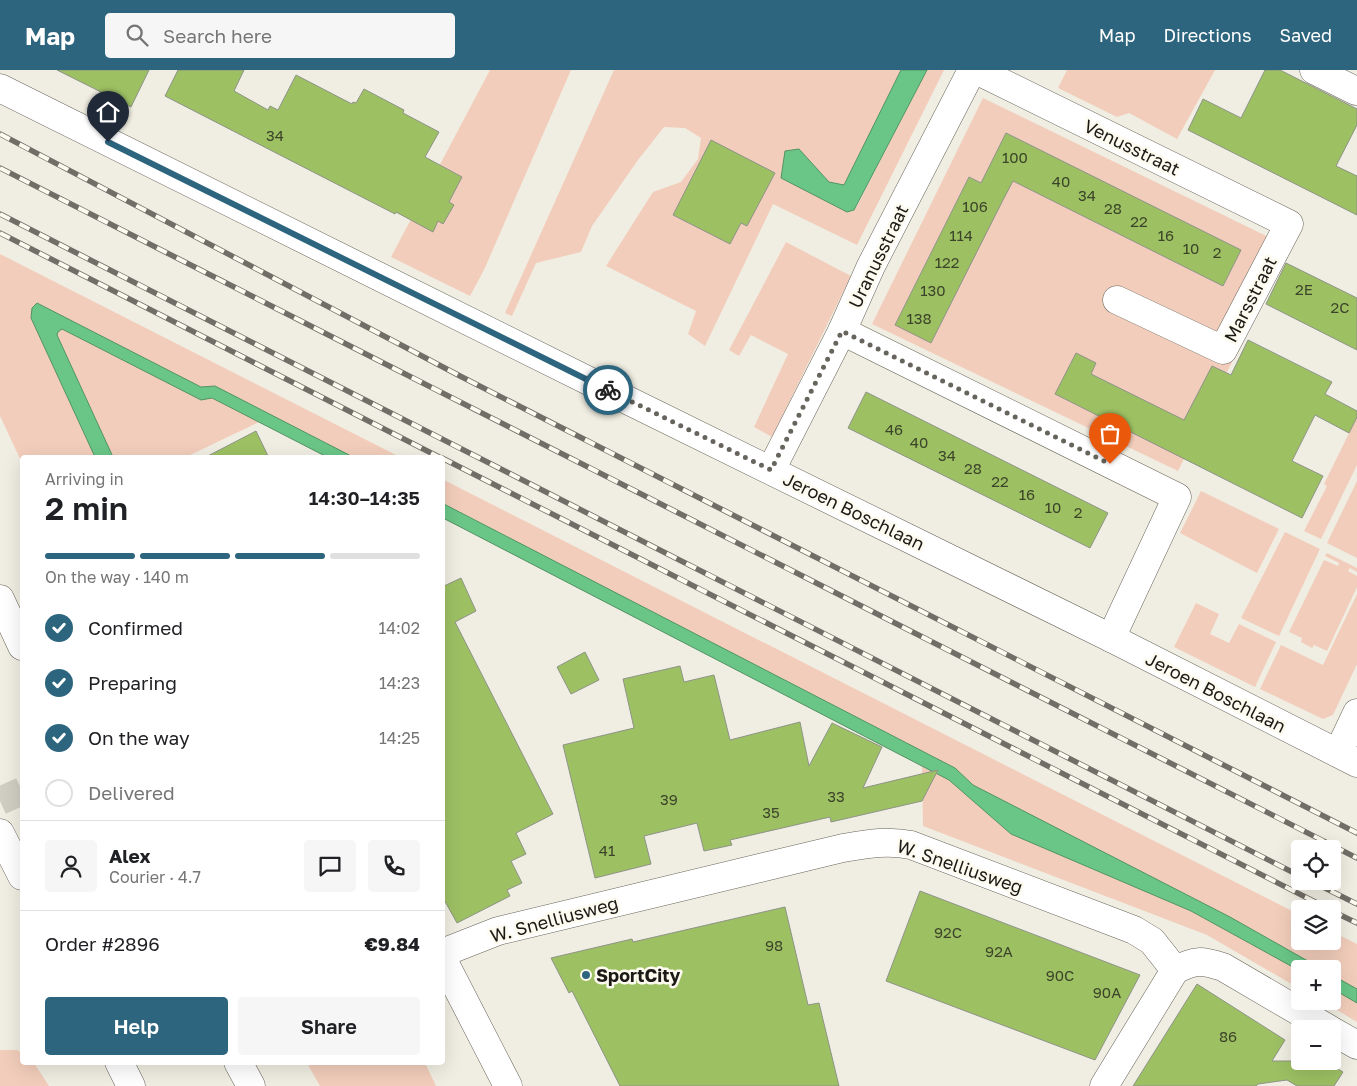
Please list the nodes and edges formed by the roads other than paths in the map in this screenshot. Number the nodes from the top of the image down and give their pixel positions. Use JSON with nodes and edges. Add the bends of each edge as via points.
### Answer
{"nodes":[{"id":1,"x":972,"y":70,"type":"edge"},
{"id":2,"x":976,"y":70,"type":"edge"},
{"id":3,"x":1314,"y":70,"type":"edge"},
{"id":4,"x":0,"y":88,"type":"edge"},
{"id":5,"x":1357,"y":91,"type":"edge"},
{"id":6,"x":1289,"y":224,"type":"joint"},
{"id":7,"x":1117,"y":300,"type":"dead end"},
{"id":8,"x":842,"y":331,"type":"junction"},
{"id":9,"x":771,"y":470,"type":"junction"},
{"id":10,"x":0,"y":599,"type":"edge"},
{"id":11,"x":1111,"y":638,"type":"junction"},
{"id":12,"x":20,"y":642,"type":"edge"},
{"id":13,"x":1357,"y":713,"type":"edge"},
{"id":14,"x":1348,"y":758,"type":"edge"},
{"id":15,"x":0,"y":833,"type":"edge"},
{"id":16,"x":20,"y":872,"type":"edge"},
{"id":17,"x":445,"y":952,"type":"edge"},
{"id":18,"x":445,"y":964,"type":"edge"},
{"id":19,"x":1175,"y":970,"type":"junction"},
{"id":20,"x":1313,"y":1020,"type":"edge"},
{"id":21,"x":1341,"y":1036,"type":"edge"},
{"id":22,"x":1357,"y":1045,"type":"edge"},
{"id":23,"x":120,"y":1065,"type":"edge"},
{"id":24,"x":240,"y":1065,"type":"edge"},
{"id":25,"x":131,"y":1086,"type":"edge"},
{"id":26,"x":251,"y":1086,"type":"edge"},
{"id":27,"x":508,"y":1086,"type":"edge"},
{"id":28,"x":1104,"y":1086,"type":"edge"}],
"edges":[{"from":1,"to":8,"type":"main road","name":"Uranusstraat","via":[[871,266]]},
{"from":2,"to":6,"type":"main road","name":"Venusstraat"},
{"from":3,"to":5,"type":"main road"},
{"from":4,"to":9,"type":"main road","name":"Jeroen Boschlaan"},
{"from":6,"to":7,"type":"main road","name":"Marsstraat","via":[[1223,350]]},
{"from":8,"to":9,"type":"main road","name":"Uranusstraat"},
{"from":8,"to":11,"type":"main road","via":[[1177,498]]},
{"from":9,"to":11,"type":"main road","name":"Jeroen Boschlaan"},
{"from":10,"to":12,"type":"main road"},
{"from":11,"to":14,"type":"main road","name":"Jeroen Boschlaan"},
{"from":13,"to":14,"type":"main road"},
{"from":15,"to":16,"type":"main road"},
{"from":17,"to":19,"type":"main road","name":"W. Snelliusweg","via":[[508,929],[843,848],[894,842],[910,845],[1134,930],[1152,941]]},
{"from":18,"to":27,"type":"main road"},
{"from":19,"to":20,"type":"main road","via":[[1192,961],[1222,967]]},
{"from":19,"to":28,"type":"main road"},
{"from":21,"to":22,"type":"main road"},
{"from":23,"to":25,"type":"main road"},
{"from":24,"to":26,"type":"main road"}]}
